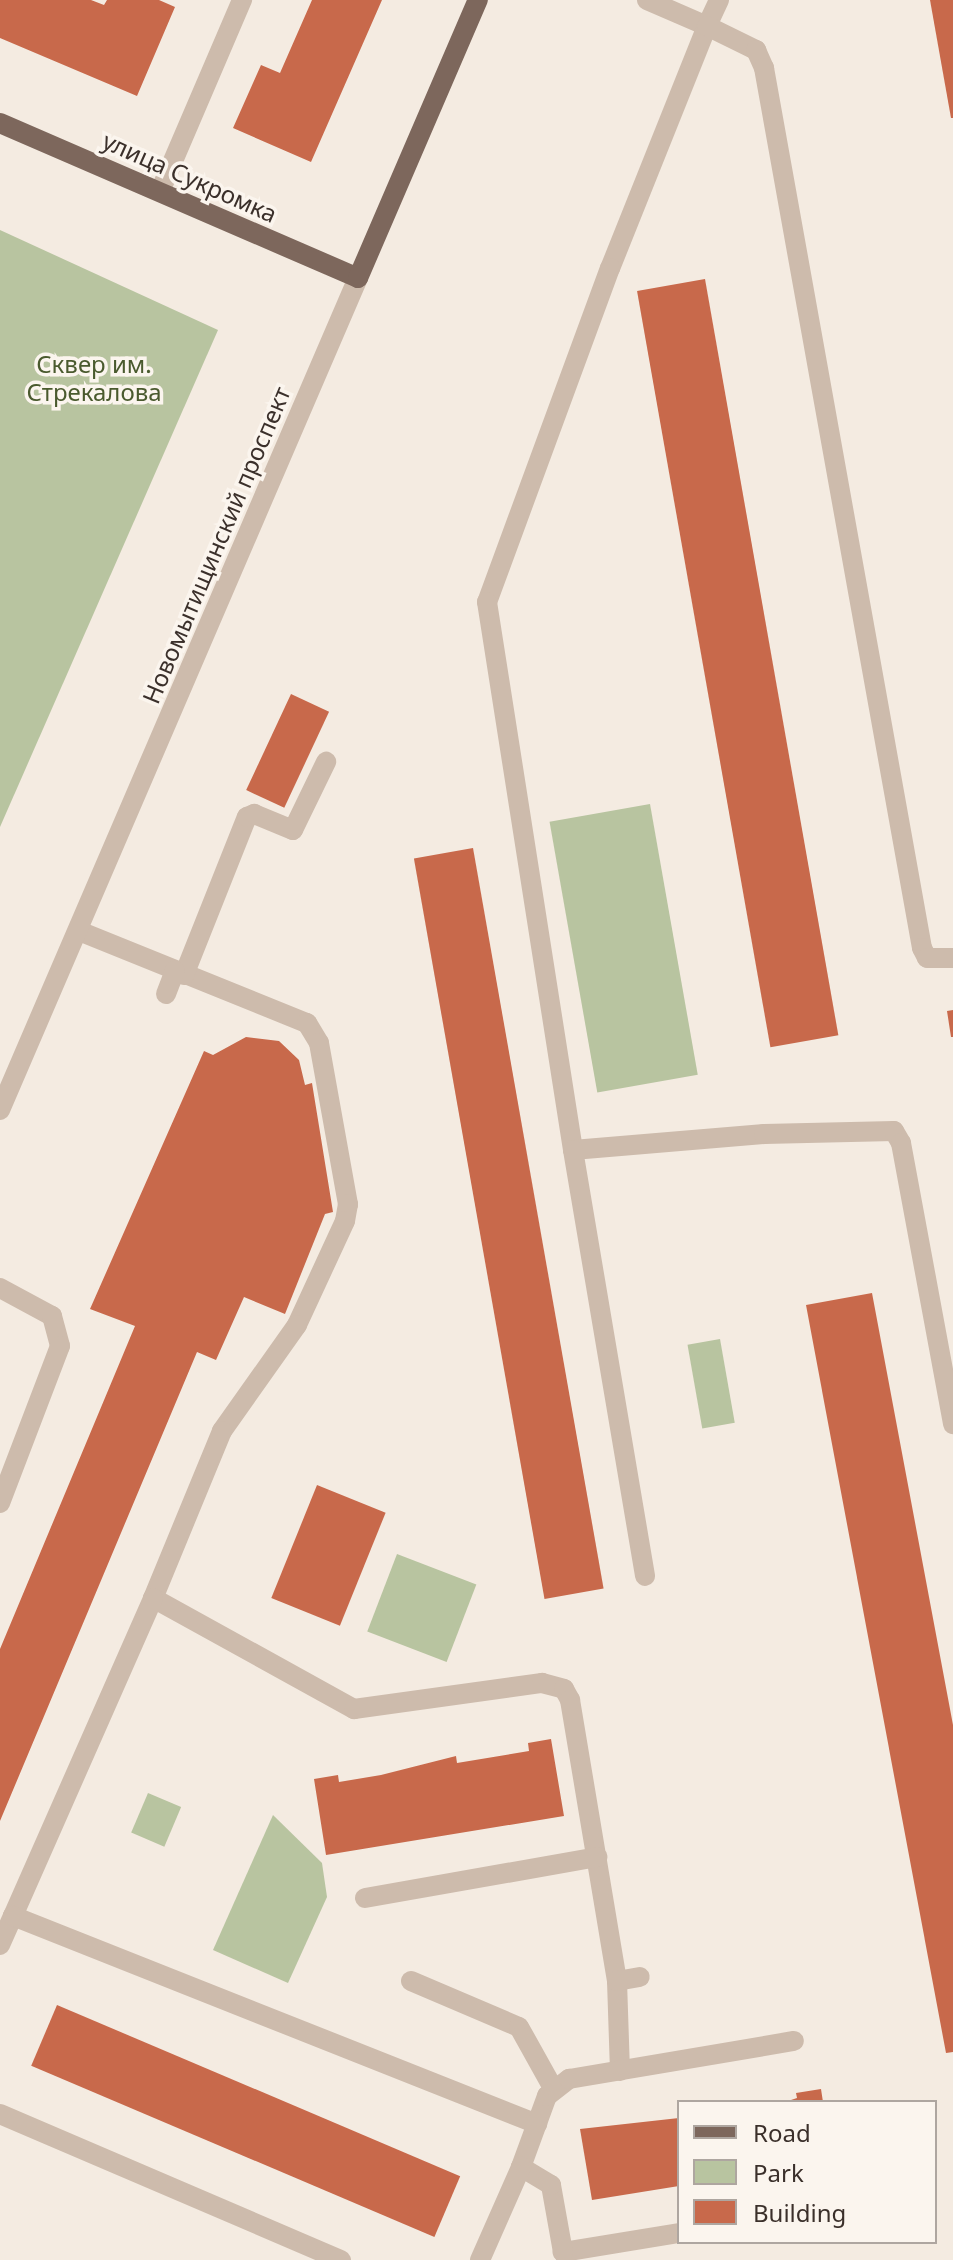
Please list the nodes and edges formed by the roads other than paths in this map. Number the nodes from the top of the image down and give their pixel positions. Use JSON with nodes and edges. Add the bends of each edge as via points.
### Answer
{"nodes":[{"id":1,"x":242,"y":0,"type":"edge"},
{"id":2,"x":478,"y":0,"type":"edge"},
{"id":3,"x":647,"y":0,"type":"edge"},
{"id":4,"x":719,"y":0,"type":"edge"},
{"id":5,"x":707,"y":26,"type":"junction"},
{"id":6,"x":0,"y":123,"type":"edge"},
{"id":7,"x":161,"y":189,"type":"junction"},
{"id":8,"x":358,"y":278,"type":"junction"},
{"id":9,"x":326,"y":762,"type":"dead end"},
{"id":10,"x":79,"y":931,"type":"junction"},
{"id":11,"x":953,"y":958,"type":"edge"},
{"id":12,"x":179,"y":973,"type":"junction"},
{"id":13,"x":166,"y":994,"type":"dead end"},
{"id":14,"x":0,"y":1109,"type":"edge"},
{"id":15,"x":573,"y":1150,"type":"junction"},
{"id":16,"x":0,"y":1288,"type":"edge"},
{"id":17,"x":953,"y":1424,"type":"edge"},
{"id":18,"x":0,"y":1503,"type":"edge"},
{"id":19,"x":645,"y":1576,"type":"dead end"},
{"id":20,"x":153,"y":1598,"type":"junction"},
{"id":21,"x":597,"y":1857,"type":"junction"},
{"id":22,"x":365,"y":1898,"type":"dead end"},
{"id":23,"x":13,"y":1916,"type":"junction"},
{"id":24,"x":0,"y":1945,"type":"edge"},
{"id":25,"x":640,"y":1977,"type":"dead end"},
{"id":26,"x":411,"y":1981,"type":"dead end"},
{"id":27,"x":617,"y":1981,"type":"junction"},
{"id":28,"x":794,"y":2041,"type":"dead end"},
{"id":29,"x":620,"y":2071,"type":"junction"},
{"id":30,"x":553,"y":2088,"type":"junction"},
{"id":31,"x":0,"y":2114,"type":"edge"},
{"id":32,"x":537,"y":2124,"type":"junction"},
{"id":33,"x":521,"y":2167,"type":"junction"},
{"id":34,"x":677,"y":2233,"type":"edge"},
{"id":35,"x":341,"y":2260,"type":"edge"},
{"id":36,"x":480,"y":2260,"type":"edge"}],
"edges":[{"from":1,"to":7,"type":"street"},
{"from":2,"to":8,"type":"main road","name":"Новомытищинский проспект"},
{"from":3,"to":5,"type":"street"},
{"from":4,"to":5,"type":"street"},
{"from":5,"to":11,"type":"street","via":[[756,50],[764,68],[922,948],[927,958]]},
{"from":5,"to":15,"type":"street","via":[[610,268],[487,602]]},
{"from":6,"to":7,"type":"main road","name":"улица Сукромка"},
{"from":7,"to":8,"type":"main road","name":"улица Сукромка","via":[[243,231]]},
{"from":8,"to":10,"type":"street","name":"Новомытищинский проспект"},
{"from":9,"to":12,"type":"street","via":[[293,830],[254,814],[247,817]]},
{"from":10,"to":12,"type":"street"},
{"from":10,"to":14,"type":"street","name":"Новомытищинский проспект"},
{"from":12,"to":13,"type":"street"},
{"from":12,"to":20,"type":"street","via":[[300,1018],[314,1033],[348,1213],[297,1325],[222,1431]]},
{"from":15,"to":17,"type":"street","via":[[734,1135],[894,1131],[901,1143]]},
{"from":15,"to":19,"type":"street"},
{"from":16,"to":18,"type":"street","via":[[45,1302],[60,1346]]},
{"from":20,"to":21,"type":"street","via":[[359,1710],[558,1685],[570,1700]]},
{"from":20,"to":23,"type":"street"},
{"from":21,"to":22,"type":"street"},
{"from":21,"to":27,"type":"street"},
{"from":23,"to":24,"type":"street"},
{"from":23,"to":32,"type":"street"},
{"from":25,"to":27,"type":"street"},
{"from":26,"to":30,"type":"street","via":[[519,2027]]},
{"from":27,"to":29,"type":"street"},
{"from":28,"to":29,"type":"street"},
{"from":29,"to":30,"type":"street","via":[[569,2079]]},
{"from":30,"to":32,"type":"street"},
{"from":31,"to":35,"type":"street"},
{"from":32,"to":33,"type":"street"},
{"from":33,"to":34,"type":"street","via":[[551,2185],[563,2252]]},
{"from":33,"to":36,"type":"street"}]}
